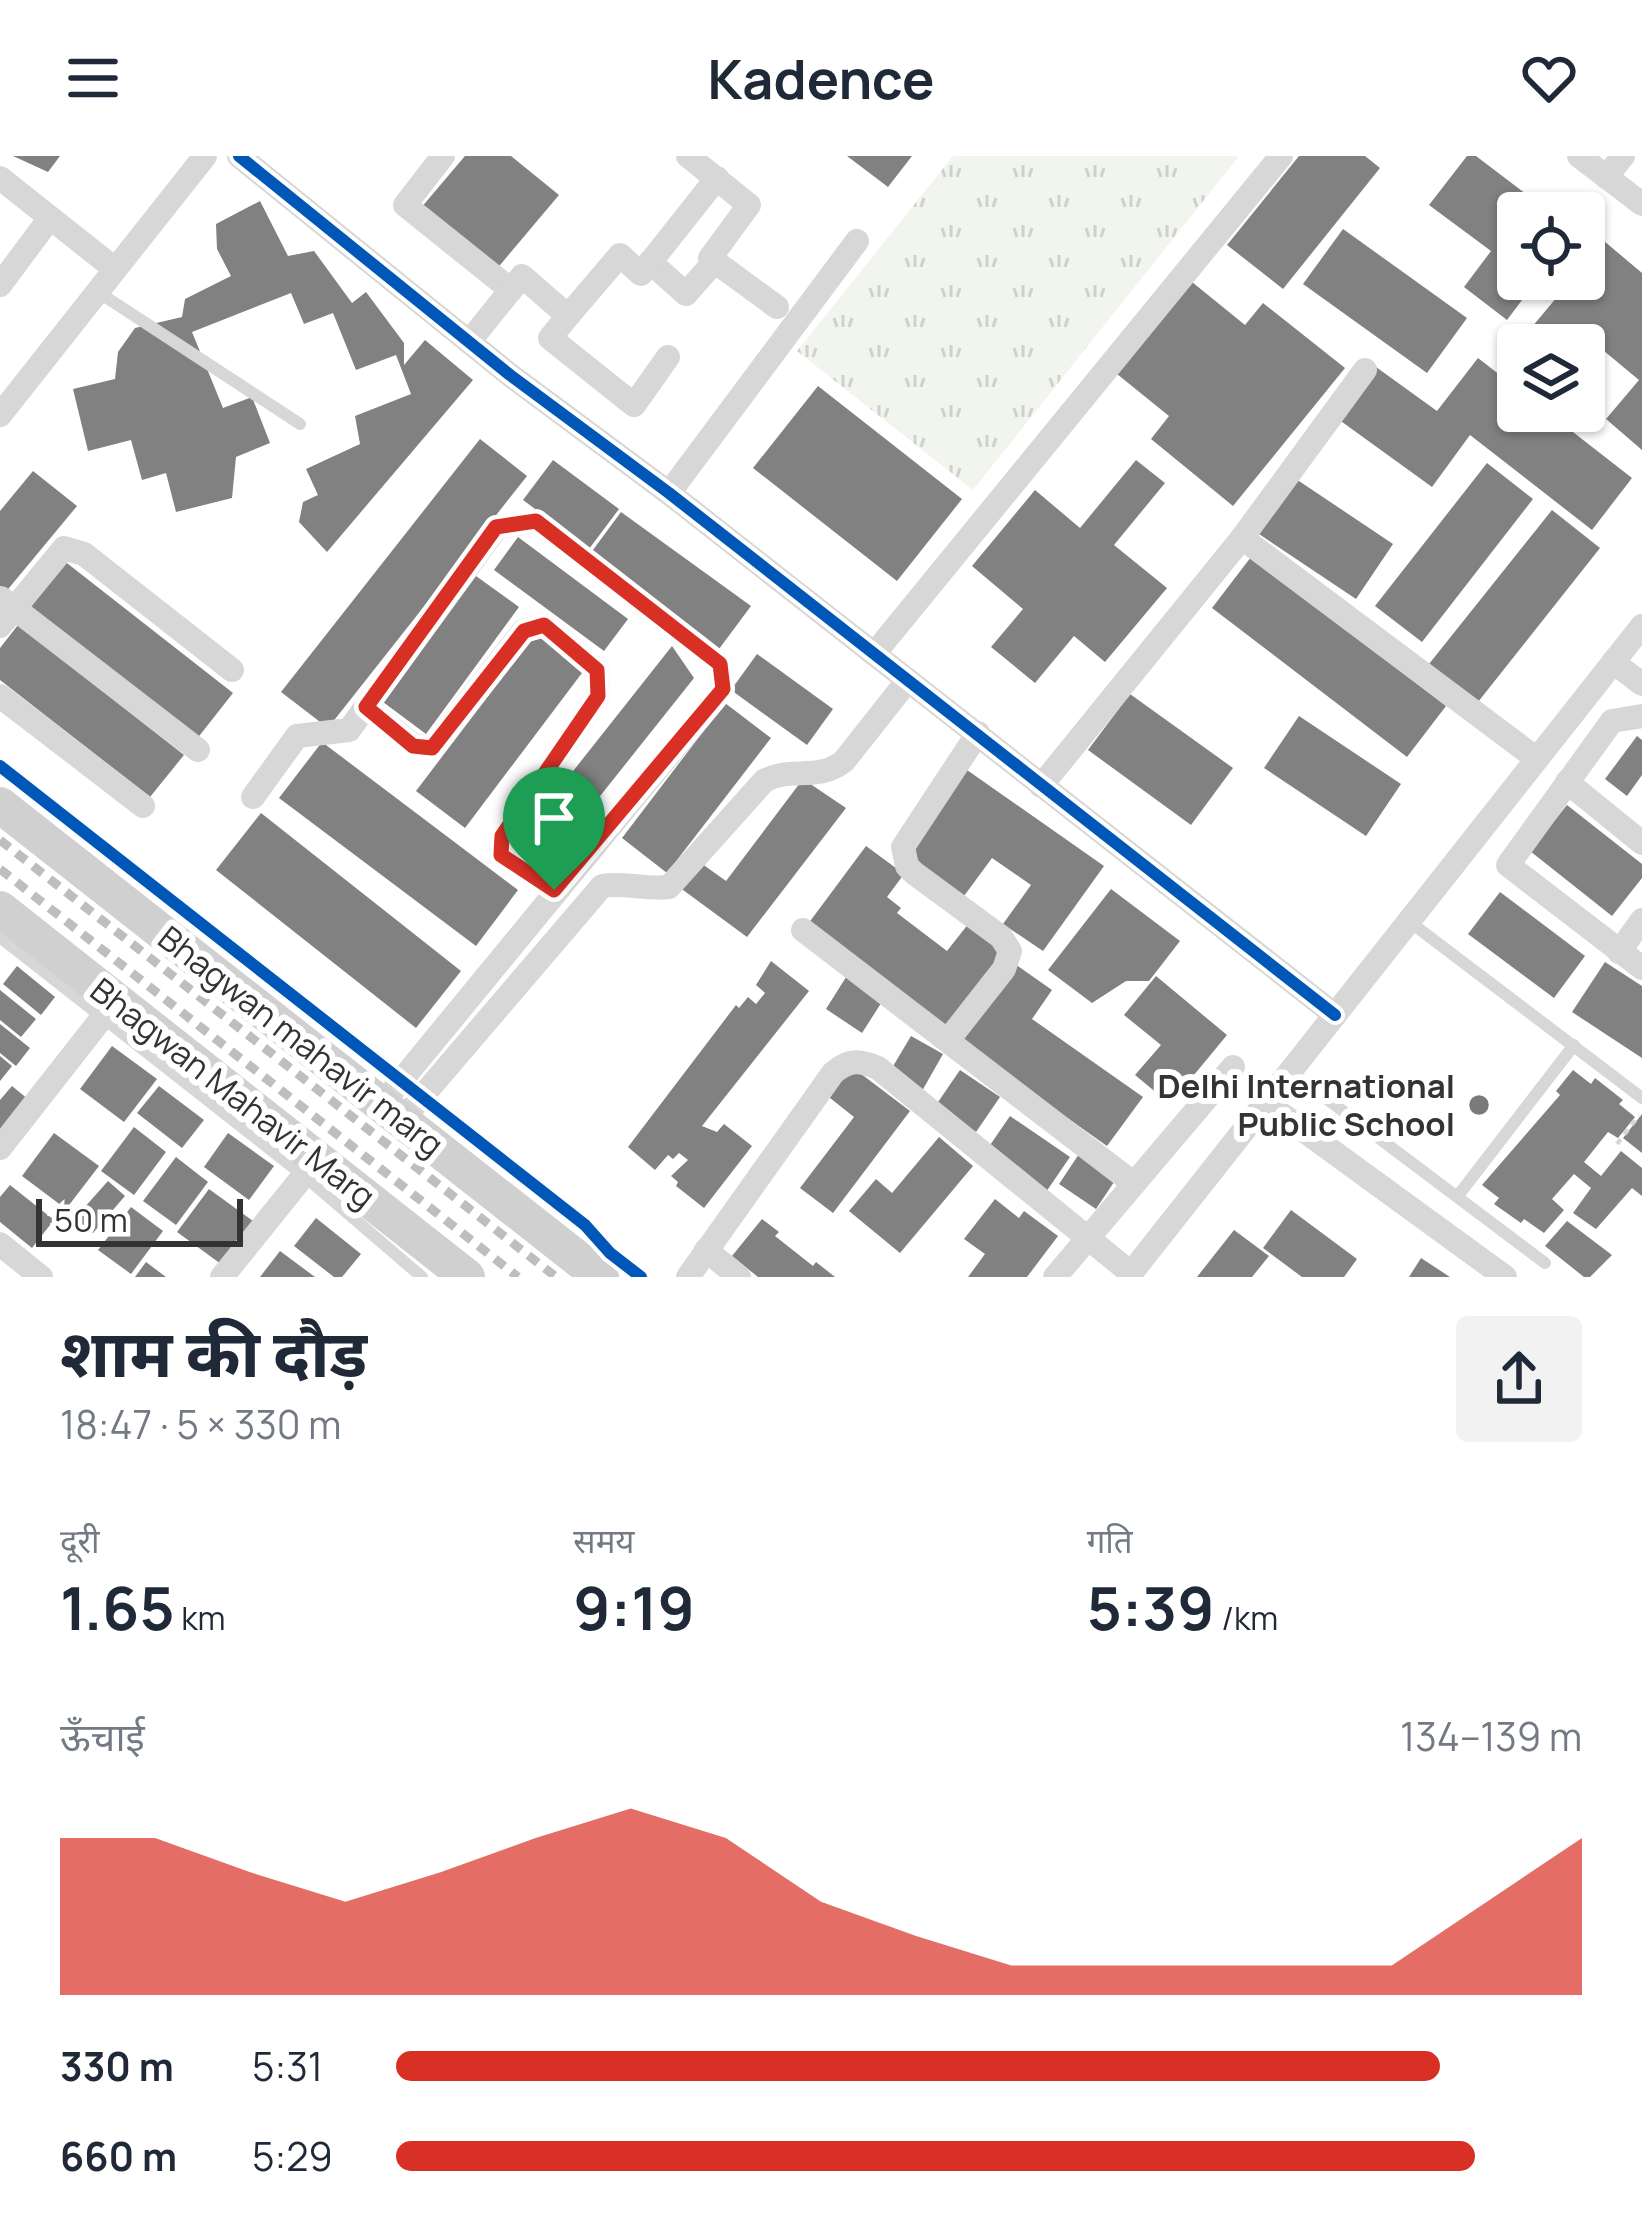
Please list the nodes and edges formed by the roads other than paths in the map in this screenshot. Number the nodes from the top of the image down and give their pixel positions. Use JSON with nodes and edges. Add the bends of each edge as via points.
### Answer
{"nodes":[{"id":1,"x":205,"y":156,"type":"edge"},
{"id":2,"x":239,"y":156,"type":"edge"},
{"id":3,"x":443,"y":156,"type":"edge"},
{"id":4,"x":688,"y":156,"type":"edge"},
{"id":5,"x":1281,"y":156,"type":"edge"},
{"id":6,"x":1579,"y":156,"type":"edge"},
{"id":7,"x":1623,"y":156,"type":"edge"},
{"id":8,"x":1606,"y":177,"type":"junction"},
{"id":9,"x":0,"y":178,"type":"edge"},
{"id":10,"x":717,"y":178,"type":"junction"},
{"id":11,"x":1642,"y":204,"type":"edge"},
{"id":12,"x":50,"y":218,"type":"junction"},
{"id":13,"x":857,"y":242,"type":"dead end"},
{"id":14,"x":650,"y":262,"type":"junction"},
{"id":15,"x":715,"y":262,"type":"junction"},
{"id":16,"x":115,"y":269,"type":"junction"},
{"id":17,"x":0,"y":285,"type":"edge"},
{"id":18,"x":511,"y":290,"type":"junction"},
{"id":19,"x":97,"y":292,"type":"junction"},
{"id":20,"x":777,"y":307,"type":"dead end"},
{"id":21,"x":568,"y":316,"type":"junction"},
{"id":22,"x":470,"y":342,"type":"junction"},
{"id":23,"x":668,"y":357,"type":"dead end"},
{"id":24,"x":1365,"y":370,"type":"dead end"},
{"id":25,"x":0,"y":416,"type":"edge"},
{"id":26,"x":300,"y":424,"type":"dead end"},
{"id":27,"x":669,"y":493,"type":"junction"},
{"id":28,"x":1242,"y":538,"type":"junction"},
{"id":29,"x":4,"y":610,"type":"edge"},
{"id":30,"x":1642,"y":626,"type":"edge"},
{"id":31,"x":874,"y":654,"type":"junction"},
{"id":32,"x":1613,"y":662,"type":"junction"},
{"id":33,"x":232,"y":670,"type":"dead end"},
{"id":34,"x":908,"y":680,"type":"junction"},
{"id":35,"x":1642,"y":684,"type":"edge"},
{"id":36,"x":0,"y":696,"type":"edge"},
{"id":37,"x":366,"y":707,"type":"junction"},
{"id":38,"x":1642,"y":716,"type":"edge"},
{"id":39,"x":978,"y":734,"type":"junction"},
{"id":40,"x":198,"y":750,"type":"dead end"},
{"id":41,"x":1537,"y":759,"type":"junction"},
{"id":42,"x":1567,"y":782,"type":"junction"},
{"id":43,"x":1041,"y":786,"type":"junction"},
{"id":44,"x":253,"y":797,"type":"dead end"},
{"id":45,"x":0,"y":805,"type":"edge"},
{"id":46,"x":143,"y":806,"type":"dead end"},
{"id":47,"x":1638,"y":830,"type":"edge"},
{"id":48,"x":1473,"y":837,"type":"junction"},
{"id":49,"x":1508,"y":865,"type":"junction"},
{"id":50,"x":554,"y":890,"type":"junction"},
{"id":51,"x":0,"y":909,"type":"edge"},
{"id":52,"x":1642,"y":920,"type":"edge"},
{"id":53,"x":1409,"y":921,"type":"junction"},
{"id":54,"x":802,"y":930,"type":"dead end"},
{"id":55,"x":0,"y":937,"type":"edge"},
{"id":56,"x":1618,"y":952,"type":"junction"},
{"id":57,"x":1642,"y":968,"type":"edge"},
{"id":58,"x":110,"y":1009,"type":"junction"},
{"id":59,"x":1335,"y":1015,"type":"junction"},
{"id":60,"x":949,"y":1039,"type":"junction"},
{"id":61,"x":1574,"y":1046,"type":"junction"},
{"id":62,"x":1233,"y":1067,"type":"dead end"},
{"id":63,"x":1290,"y":1071,"type":"junction"},
{"id":64,"x":1642,"y":1098,"type":"edge"},
{"id":65,"x":1266,"y":1102,"type":"junction"},
{"id":66,"x":392,"y":1112,"type":"junction"},
{"id":67,"x":0,"y":1148,"type":"edge"},
{"id":68,"x":310,"y":1167,"type":"junction"},
{"id":69,"x":1133,"y":1183,"type":"junction"},
{"id":70,"x":1457,"y":1197,"type":"junction"},
{"id":71,"x":1086,"y":1238,"type":"junction"},
{"id":72,"x":0,"y":1244,"type":"edge"},
{"id":73,"x":706,"y":1250,"type":"junction"},
{"id":74,"x":1545,"y":1263,"type":"dead end"},
{"id":75,"x":1129,"y":1275,"type":"edge"},
{"id":76,"x":41,"y":1277,"type":"edge"},
{"id":77,"x":222,"y":1277,"type":"edge"},
{"id":78,"x":422,"y":1277,"type":"edge"},
{"id":79,"x":467,"y":1277,"type":"edge"},
{"id":80,"x":602,"y":1277,"type":"edge"},
{"id":81,"x":688,"y":1277,"type":"edge"},
{"id":82,"x":740,"y":1277,"type":"edge"},
{"id":83,"x":1055,"y":1277,"type":"edge"},
{"id":84,"x":1505,"y":1277,"type":"edge"}],
"edges":[{"from":1,"to":16,"type":"street"},
{"from":2,"to":22,"type":"street"},
{"from":3,"to":18,"type":"street","via":[[405,206]]},
{"from":4,"to":10,"type":"street"},
{"from":5,"to":31,"type":"street"},
{"from":6,"to":8,"type":"street"},
{"from":7,"to":8,"type":"street"},
{"from":8,"to":11,"type":"street"},
{"from":9,"to":12,"type":"street"},
{"from":10,"to":14,"type":"street"},
{"from":10,"to":15,"type":"street","via":[[748,205],[710,258]]},
{"from":12,"to":16,"type":"street"},
{"from":12,"to":17,"type":"street"},
{"from":13,"to":27,"type":"street"},
{"from":14,"to":15,"type":"street","via":[[686,294]]},
{"from":14,"to":21,"type":"street","via":[[640,274],[620,255]]},
{"from":15,"to":20,"type":"street"},
{"from":16,"to":19,"type":"street"},
{"from":18,"to":21,"type":"street","via":[[522,276]]},
{"from":18,"to":22,"type":"street"},
{"from":19,"to":25,"type":"street"},
{"from":19,"to":26,"type":"lane"},
{"from":21,"to":23,"type":"street","via":[[550,338],[634,405]]},
{"from":22,"to":27,"type":"street"},
{"from":24,"to":28,"type":"street"},
{"from":27,"to":31,"type":"street"},
{"from":28,"to":41,"type":"street"},
{"from":28,"to":43,"type":"street"},
{"from":29,"to":33,"type":"street","via":[[64,548],[84,554]]},
{"from":29,"to":40,"type":"street"},
{"from":30,"to":32,"type":"street"},
{"from":31,"to":34,"type":"street"},
{"from":32,"to":35,"type":"street"},
{"from":32,"to":41,"type":"street"},
{"from":34,"to":39,"type":"street"},
{"from":34,"to":66,"type":"street","via":[[844,761],[830,772],[764,781],[669,887],[602,886]]},
{"from":36,"to":46,"type":"street"},
{"from":37,"to":44,"type":"street","via":[[349,730],[297,736]]},
{"from":37,"to":50,"type":"street","via":[[413,746],[432,748],[524,631],[544,625],[597,670],[598,696],[502,836],[501,855]]},
{"from":37,"to":50,"type":"street","via":[[496,527],[536,521],[720,664],[723,689]]},
{"from":38,"to":42,"type":"street","via":[[1612,721]]},
{"from":39,"to":43,"type":"street"},
{"from":39,"to":60,"type":"street","via":[[903,847],[914,873],[1010,951]]},
{"from":41,"to":48,"type":"street"},
{"from":42,"to":47,"type":"street"},
{"from":42,"to":49,"type":"street"},
{"from":43,"to":59,"type":"street"},
{"from":45,"to":66,"type":"main road","name":"Bhagwan mahavir marg"},
{"from":48,"to":49,"type":"street"},
{"from":48,"to":53,"type":"street"},
{"from":49,"to":56,"type":"street"},
{"from":50,"to":66,"type":"street"},
{"from":51,"to":58,"type":"main road","name":"Bhagwan Mahavir Marg"},
{"from":52,"to":56,"type":"street"},
{"from":53,"to":59,"type":"street"},
{"from":53,"to":61,"type":"lane"},
{"from":54,"to":60,"type":"street"},
{"from":55,"to":58,"type":"lane"},
{"from":56,"to":57,"type":"street"},
{"from":58,"to":67,"type":"street"},
{"from":58,"to":68,"type":"main road","name":"Bhagwan Mahavir Marg"},
{"from":59,"to":63,"type":"street"},
{"from":60,"to":69,"type":"street"},
{"from":61,"to":64,"type":"lane"},
{"from":61,"to":70,"type":"lane"},
{"from":62,"to":69,"type":"street"},
{"from":63,"to":65,"type":"street"},
{"from":63,"to":70,"type":"lane"},
{"from":65,"to":75,"type":"street"},
{"from":65,"to":84,"type":"street"},
{"from":66,"to":80,"type":"main road","name":"Bhagwan mahavir marg"},
{"from":68,"to":77,"type":"street"},
{"from":68,"to":78,"type":"lane"},
{"from":68,"to":79,"type":"main road","name":"Bhagwan Mahavir Marg"},
{"from":69,"to":71,"type":"street"},
{"from":70,"to":74,"type":"lane"},
{"from":71,"to":73,"type":"street","via":[[861,1061],[833,1072]]},
{"from":71,"to":75,"type":"street"},
{"from":71,"to":83,"type":"street"},
{"from":72,"to":76,"type":"street"},
{"from":73,"to":81,"type":"street"},
{"from":73,"to":82,"type":"street"}]}
